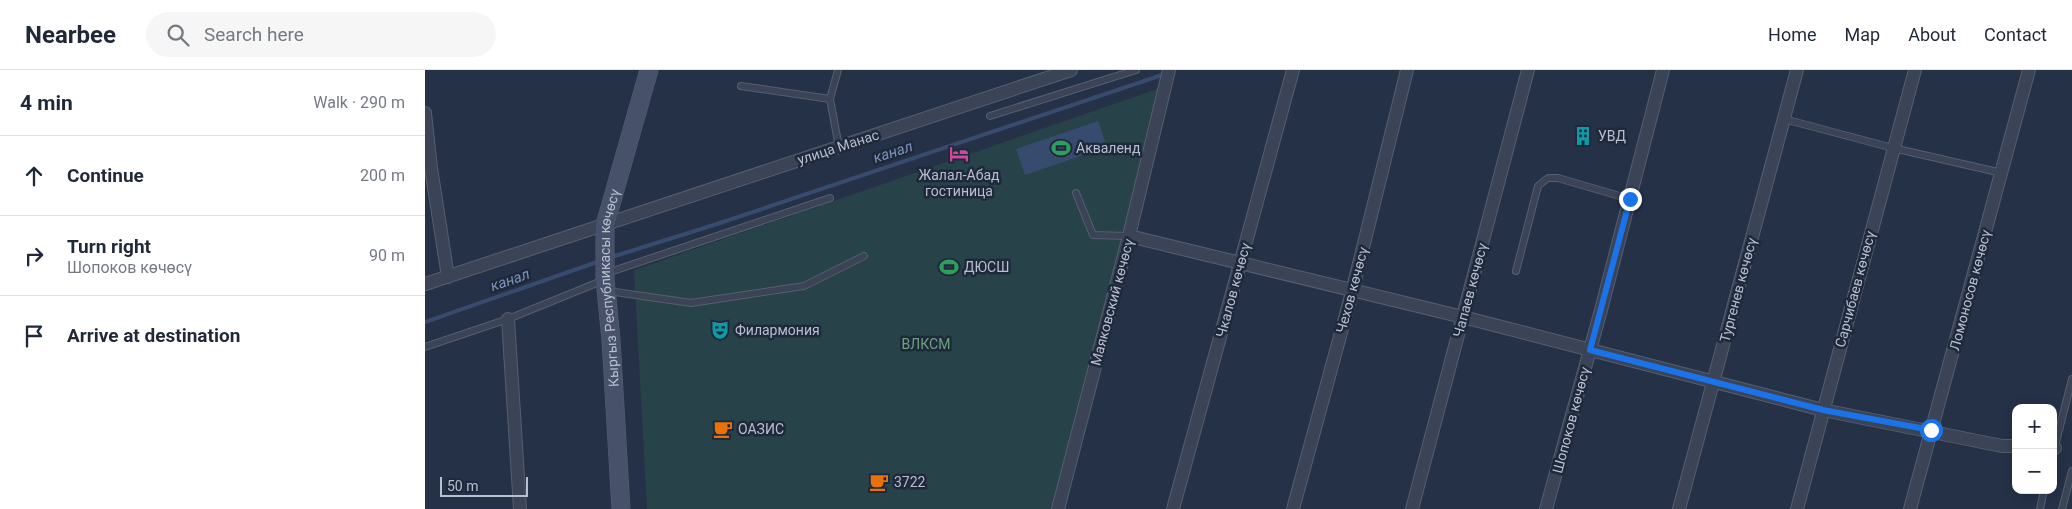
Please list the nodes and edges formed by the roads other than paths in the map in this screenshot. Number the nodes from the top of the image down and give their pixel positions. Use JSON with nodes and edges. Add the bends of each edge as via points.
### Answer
{"nodes":[{"id":1,"x":649,"y":70,"type":"edge"},
{"id":2,"x":838,"y":70,"type":"edge"},
{"id":3,"x":1071,"y":70,"type":"edge"},
{"id":4,"x":1136,"y":70,"type":"edge"},
{"id":5,"x":1293,"y":70,"type":"edge"},
{"id":6,"x":1407,"y":70,"type":"edge"},
{"id":7,"x":1528,"y":70,"type":"edge"},
{"id":8,"x":1663,"y":70,"type":"edge"},
{"id":9,"x":1797,"y":70,"type":"edge"},
{"id":10,"x":1915,"y":70,"type":"edge"},
{"id":11,"x":2029,"y":70,"type":"edge"},
{"id":12,"x":1167,"y":75,"type":"edge"},
{"id":13,"x":741,"y":86,"type":"dead end"},
{"id":14,"x":830,"y":99,"type":"junction"},
{"id":15,"x":425,"y":113,"type":"edge"},
{"id":16,"x":990,"y":116,"type":"dead end"},
{"id":17,"x":1784,"y":119,"type":"junction"},
{"id":18,"x":839,"y":147,"type":"junction"},
{"id":19,"x":1893,"y":148,"type":"junction"},
{"id":20,"x":2002,"y":173,"type":"junction"},
{"id":21,"x":1076,"y":193,"type":"dead end"},
{"id":22,"x":830,"y":198,"type":"dead end"},
{"id":23,"x":1630,"y":199,"type":"junction"},
{"id":24,"x":605,"y":225,"type":"junction"},
{"id":25,"x":1129,"y":236,"type":"junction"},
{"id":26,"x":864,"y":256,"type":"dead end"},
{"id":27,"x":1240,"y":264,"type":"junction"},
{"id":28,"x":1516,"y":271,"type":"dead end"},
{"id":29,"x":448,"y":277,"type":"junction"},
{"id":30,"x":606,"y":281,"type":"junction"},
{"id":31,"x":425,"y":284,"type":"edge"},
{"id":32,"x":1352,"y":292,"type":"junction"},
{"id":33,"x":1463,"y":318,"type":"junction"},
{"id":34,"x":508,"y":319,"type":"junction"},
{"id":35,"x":425,"y":347,"type":"edge"},
{"id":36,"x":1590,"y":350,"type":"junction"},
{"id":37,"x":2072,"y":378,"type":"edge"},
{"id":38,"x":1713,"y":381,"type":"junction"},
{"id":39,"x":1823,"y":410,"type":"junction"},
{"id":40,"x":1931,"y":430,"type":"junction"},
{"id":41,"x":2012,"y":446,"type":"edge"},
{"id":42,"x":2054,"y":449,"type":"edge"},
{"id":43,"x":2072,"y":471,"type":"edge"},
{"id":44,"x":2043,"y":494,"type":"edge"},
{"id":45,"x":520,"y":509,"type":"edge"},
{"id":46,"x":621,"y":509,"type":"edge"},
{"id":47,"x":1058,"y":509,"type":"edge"},
{"id":48,"x":1173,"y":509,"type":"edge"},
{"id":49,"x":1293,"y":509,"type":"edge"},
{"id":50,"x":1412,"y":509,"type":"edge"},
{"id":51,"x":1546,"y":509,"type":"edge"},
{"id":52,"x":1679,"y":509,"type":"edge"},
{"id":53,"x":1797,"y":509,"type":"edge"},
{"id":54,"x":1910,"y":509,"type":"edge"},
{"id":55,"x":2040,"y":509,"type":"edge"},
{"id":56,"x":2063,"y":509,"type":"edge"}],
"edges":[{"from":1,"to":24,"type":"main road","name":"Кыргыз Республикасы көчөсү"},
{"from":2,"to":14,"type":"lane"},
{"from":3,"to":18,"type":"street","name":"улица Манас"},
{"from":4,"to":16,"type":"lane"},
{"from":5,"to":27,"type":"street","name":"Чкалов көчөсү"},
{"from":6,"to":32,"type":"street","name":"Чехов көчөсү"},
{"from":7,"to":33,"type":"street","name":"Чапаев көчөсү"},
{"from":8,"to":23,"type":"street","name":"Шопоков көчөсү"},
{"from":9,"to":17,"type":"street","name":"Тургенев көчөсү"},
{"from":10,"to":19,"type":"street","name":"Сарчибаев көчөсү"},
{"from":11,"to":20,"type":"street","name":"Ломоносов көчөсү"},
{"from":12,"to":25,"type":"street","name":"Маяковский көчөсү"},
{"from":13,"to":14,"type":"lane"},
{"from":14,"to":18,"type":"lane"},
{"from":15,"to":29,"type":"street"},
{"from":17,"to":19,"type":"lane"},
{"from":17,"to":38,"type":"street","name":"Тургенев көчөсү"},
{"from":18,"to":24,"type":"street","name":"улица Манас"},
{"from":19,"to":20,"type":"lane"},
{"from":19,"to":39,"type":"street","name":"Сарчибаев көчөсү"},
{"from":20,"to":40,"type":"street","name":"Ломоносов көчөсү"},
{"from":21,"to":25,"type":"lane","via":[[1093,235]]},
{"from":22,"to":30,"type":"lane"},
{"from":23,"to":28,"type":"lane","via":[[1548,178],[1538,186]]},
{"from":23,"to":36,"type":"street","name":"Шопоков көчөсү"},
{"from":24,"to":29,"type":"street","name":"улица Манас"},
{"from":24,"to":30,"type":"main road","name":"Кыргыз Республикасы көчөсү"},
{"from":25,"to":27,"type":"street"},
{"from":25,"to":47,"type":"street","name":"Маяковский көчөсү"},
{"from":26,"to":30,"type":"lane","via":[[804,286],[691,303]]},
{"from":27,"to":32,"type":"street"},
{"from":27,"to":48,"type":"street","name":"Чкалов көчөсү"},
{"from":29,"to":31,"type":"street","name":"улица Манас"},
{"from":30,"to":34,"type":"lane"},
{"from":30,"to":46,"type":"main road","name":"Кыргыз Республикасы көчөсү"},
{"from":32,"to":33,"type":"street"},
{"from":32,"to":49,"type":"street","name":"Чехов көчөсү"},
{"from":33,"to":36,"type":"street"},
{"from":33,"to":50,"type":"street","name":"Чапаев көчөсү"},
{"from":34,"to":35,"type":"lane"},
{"from":34,"to":45,"type":"street"},
{"from":36,"to":38,"type":"street"},
{"from":36,"to":51,"type":"street","name":"Шопоков көчөсү"},
{"from":37,"to":42,"type":"lane"},
{"from":38,"to":39,"type":"street"},
{"from":38,"to":52,"type":"street","name":"Тургенев көчөсү"},
{"from":39,"to":40,"type":"street"},
{"from":39,"to":53,"type":"street","name":"Сарчибаев көчөсү"},
{"from":40,"to":41,"type":"street"},
{"from":40,"to":54,"type":"street","name":"Ломоносов көчөсү"},
{"from":43,"to":56,"type":"lane"},
{"from":44,"to":55,"type":"lane"}]}
